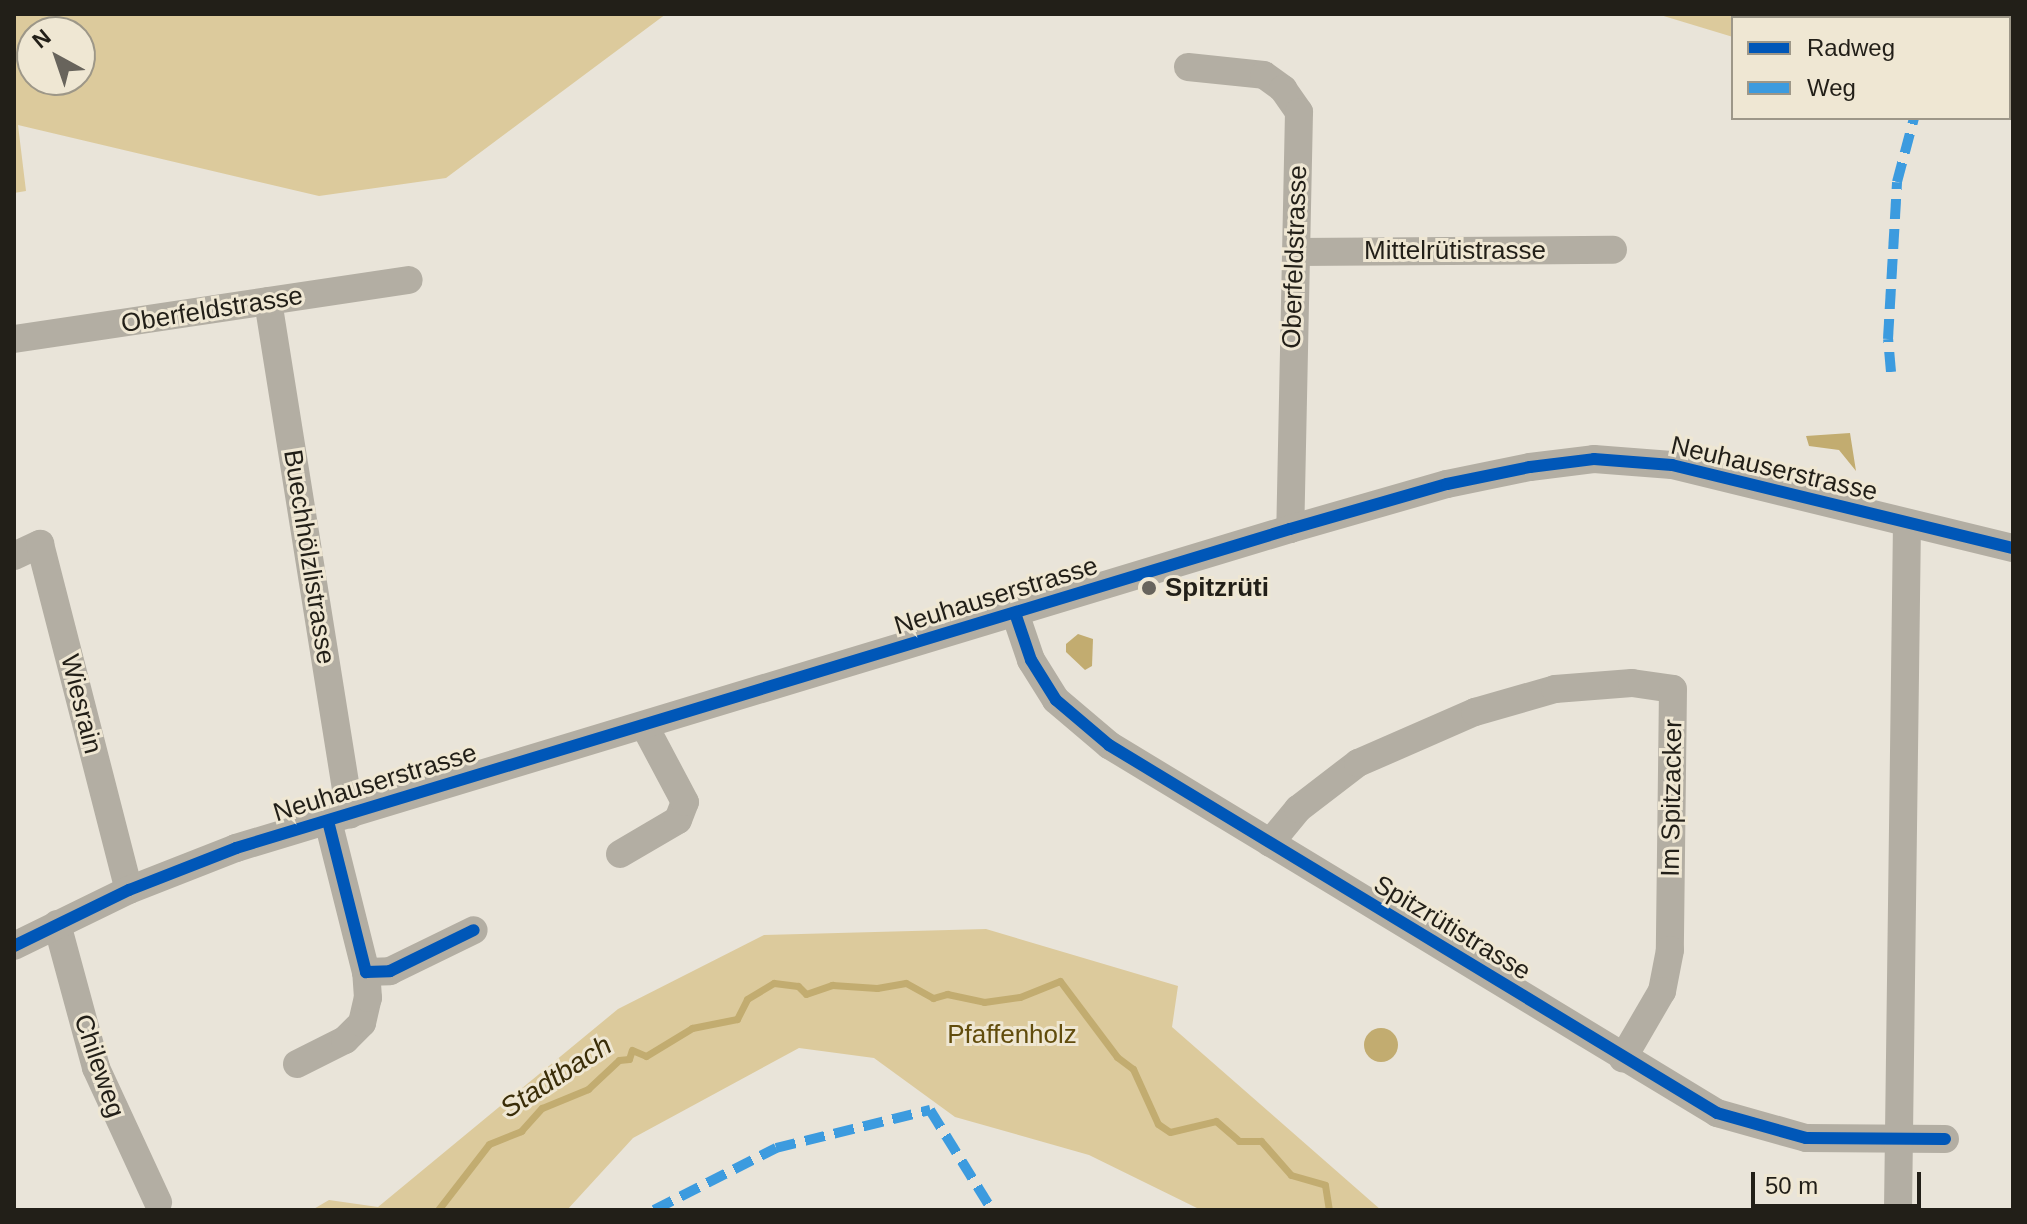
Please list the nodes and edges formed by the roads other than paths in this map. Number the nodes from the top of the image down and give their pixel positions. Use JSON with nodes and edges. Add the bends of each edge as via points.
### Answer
{"nodes":[{"id":1,"x":1188,"y":67,"type":"dead end"},
{"id":2,"x":1613,"y":250,"type":"dead end"},
{"id":3,"x":1296,"y":252,"type":"junction"},
{"id":4,"x":409,"y":280,"type":"dead end"},
{"id":5,"x":268,"y":301,"type":"junction"},
{"id":6,"x":14,"y":339,"type":"edge"},
{"id":7,"x":1907,"y":523,"type":"junction"},
{"id":8,"x":1290,"y":529,"type":"junction"},
{"id":9,"x":2013,"y":548,"type":"edge"},
{"id":10,"x":14,"y":556,"type":"edge"},
{"id":11,"x":1015,"y":613,"type":"junction"},
{"id":12,"x":644,"y":725,"type":"junction"},
{"id":13,"x":339,"y":817,"type":"junction"},
{"id":14,"x":1270,"y":843,"type":"junction"},
{"id":15,"x":620,"y":854,"type":"dead end"},
{"id":16,"x":129,"y":890,"type":"junction"},
{"id":17,"x":57,"y":924,"type":"junction"},
{"id":18,"x":474,"y":930,"type":"dead end"},
{"id":19,"x":14,"y":946,"type":"edge"},
{"id":20,"x":366,"y":972,"type":"junction"},
{"id":21,"x":1623,"y":1058,"type":"junction"},
{"id":22,"x":297,"y":1064,"type":"dead end"},
{"id":23,"x":1945,"y":1139,"type":"dead end"},
{"id":24,"x":1898,"y":1140,"type":"junction"},
{"id":25,"x":158,"y":1202,"type":"dead end"},
{"id":26,"x":1898,"y":1210,"type":"edge"}],
"edges":[{"from":1,"to":3,"type":"street","name":"Oberfeldstrasse","via":[[1264,75],[1283,89],[1299,112]]},
{"from":2,"to":3,"type":"street","name":"Mittelrütistrasse"},
{"from":3,"to":8,"type":"street","name":"Oberfeldstrasse"},
{"from":4,"to":5,"type":"street","name":"Oberfeldstrasse"},
{"from":5,"to":6,"type":"street","name":"Oberfeldstrasse"},
{"from":5,"to":13,"type":"street","name":"Buechhölzlistrasse"},
{"from":7,"to":8,"type":"street","name":"Neuhauserstrasse","via":[[1713,472],[1594,459],[1447,484]]},
{"from":7,"to":9,"type":"street","name":"Neuhauserstrasse"},
{"from":7,"to":24,"type":"street"},
{"from":8,"to":11,"type":"street","name":"Neuhauserstrasse"},
{"from":10,"to":16,"type":"street","name":"Wiesrain","via":[[40,544]]},
{"from":11,"to":12,"type":"street","name":"Neuhauserstrasse"},
{"from":11,"to":14,"type":"street","name":"Spitzrütistrasse","via":[[1031,660],[1056,700],[1109,745]]},
{"from":12,"to":13,"type":"street","name":"Neuhauserstrasse"},
{"from":12,"to":15,"type":"street","via":[[685,802],[678,820]]},
{"from":13,"to":16,"type":"street","name":"Neuhauserstrasse","via":[[236,848]]},
{"from":13,"to":20,"type":"street","name":"Buechhölzlistrasse"},
{"from":14,"to":21,"type":"street","name":"Spitzrütistrasse"},
{"from":14,"to":21,"type":"street","name":"Im Spitzacker","via":[[1298,809],[1348,770],[1475,712],[1555,689],[1632,683],[1673,689],[1670,950],[1662,991]]},
{"from":16,"to":17,"type":"street","name":"Neuhauserstrasse"},
{"from":17,"to":19,"type":"street","name":"Neuhauserstrasse"},
{"from":17,"to":25,"type":"street","name":"Chileweg","via":[[96,1068]]},
{"from":18,"to":20,"type":"street","via":[[390,971]]},
{"from":20,"to":22,"type":"street","name":"Buechhölzlistrasse","via":[[368,998],[362,1023],[345,1040]]},
{"from":21,"to":24,"type":"street","name":"Spitzrütistrasse","via":[[1717,1113],[1762,1128],[1806,1138]]},
{"from":23,"to":24,"type":"street","name":"Spitzrütistrasse"},
{"from":24,"to":26,"type":"street"}]}
